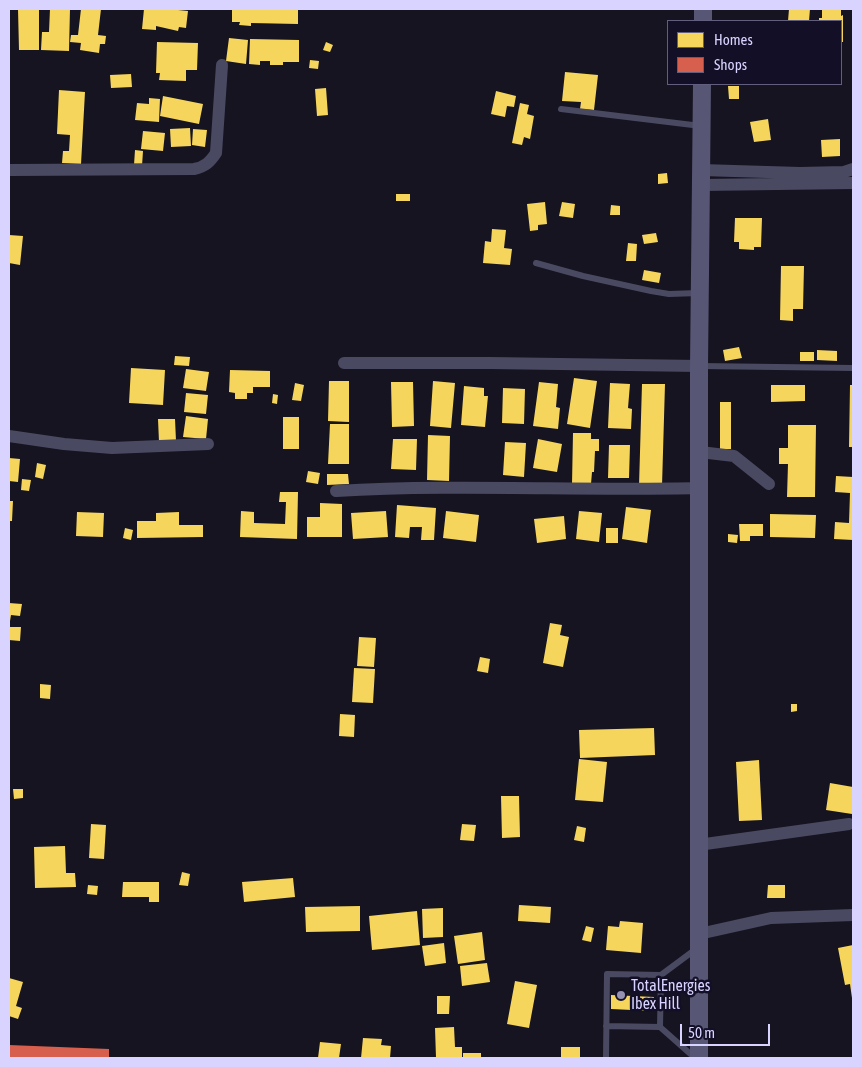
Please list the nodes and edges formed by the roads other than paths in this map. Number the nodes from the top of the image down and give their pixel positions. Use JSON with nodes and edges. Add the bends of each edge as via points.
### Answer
{"nodes":[{"id":1,"x":222,"y":65,"type":"dead end"},
{"id":2,"x":702,"y":85,"type":"edge"},
{"id":3,"x":561,"y":109,"type":"dead end"},
{"id":4,"x":702,"y":126,"type":"junction"},
{"id":5,"x":853,"y":169,"type":"edge"},
{"id":6,"x":9,"y":170,"type":"edge"},
{"id":7,"x":701,"y":178,"type":"junction"},
{"id":8,"x":853,"y":183,"type":"edge"},
{"id":9,"x":536,"y":263,"type":"dead end"},
{"id":10,"x":700,"y":293,"type":"junction"},
{"id":11,"x":344,"y":363,"type":"dead end"},
{"id":12,"x":699,"y":366,"type":"junction"},
{"id":13,"x":853,"y":368,"type":"edge"},
{"id":14,"x":9,"y":436,"type":"edge"},
{"id":15,"x":208,"y":444,"type":"dead end"},
{"id":16,"x":700,"y":452,"type":"junction"},
{"id":17,"x":769,"y":484,"type":"dead end"},
{"id":18,"x":700,"y":488,"type":"junction"},
{"id":19,"x":336,"y":491,"type":"dead end"},
{"id":20,"x":849,"y":824,"type":"dead end"},
{"id":21,"x":698,"y":845,"type":"junction"},
{"id":22,"x":853,"y":915,"type":"edge"},
{"id":23,"x":699,"y":941,"type":"junction"},
{"id":24,"x":661,"y":975,"type":"junction"},
{"id":25,"x":606,"y":1026,"type":"junction"},
{"id":26,"x":660,"y":1027,"type":"junction"},
{"id":27,"x":606,"y":1058,"type":"edge"},
{"id":28,"x":695,"y":1058,"type":"edge"},
{"id":29,"x":699,"y":1058,"type":"edge"}],
"edges":[{"from":1,"to":6,"type":"street","via":[[216,154],[202,167]]},
{"from":2,"to":4,"type":"main road"},
{"from":3,"to":4,"type":"lane"},
{"from":4,"to":7,"type":"main road"},
{"from":5,"to":7,"type":"street"},
{"from":7,"to":8,"type":"street"},
{"from":7,"to":10,"type":"main road"},
{"from":9,"to":10,"type":"lane","via":[[669,294]]},
{"from":10,"to":12,"type":"main road"},
{"from":11,"to":12,"type":"street"},
{"from":12,"to":13,"type":"lane"},
{"from":12,"to":16,"type":"main road"},
{"from":14,"to":15,"type":"street","via":[[112,448]]},
{"from":16,"to":17,"type":"street","via":[[734,456]]},
{"from":16,"to":18,"type":"main road"},
{"from":18,"to":19,"type":"street"},
{"from":18,"to":21,"type":"main road"},
{"from":20,"to":21,"type":"street"},
{"from":21,"to":23,"type":"main road"},
{"from":22,"to":23,"type":"street","via":[[771,918]]},
{"from":23,"to":24,"type":"lane"},
{"from":23,"to":29,"type":"main road"},
{"from":24,"to":25,"type":"lane","via":[[607,974]]},
{"from":24,"to":26,"type":"lane"},
{"from":25,"to":26,"type":"lane"},
{"from":25,"to":27,"type":"lane"},
{"from":26,"to":28,"type":"lane"}]}
